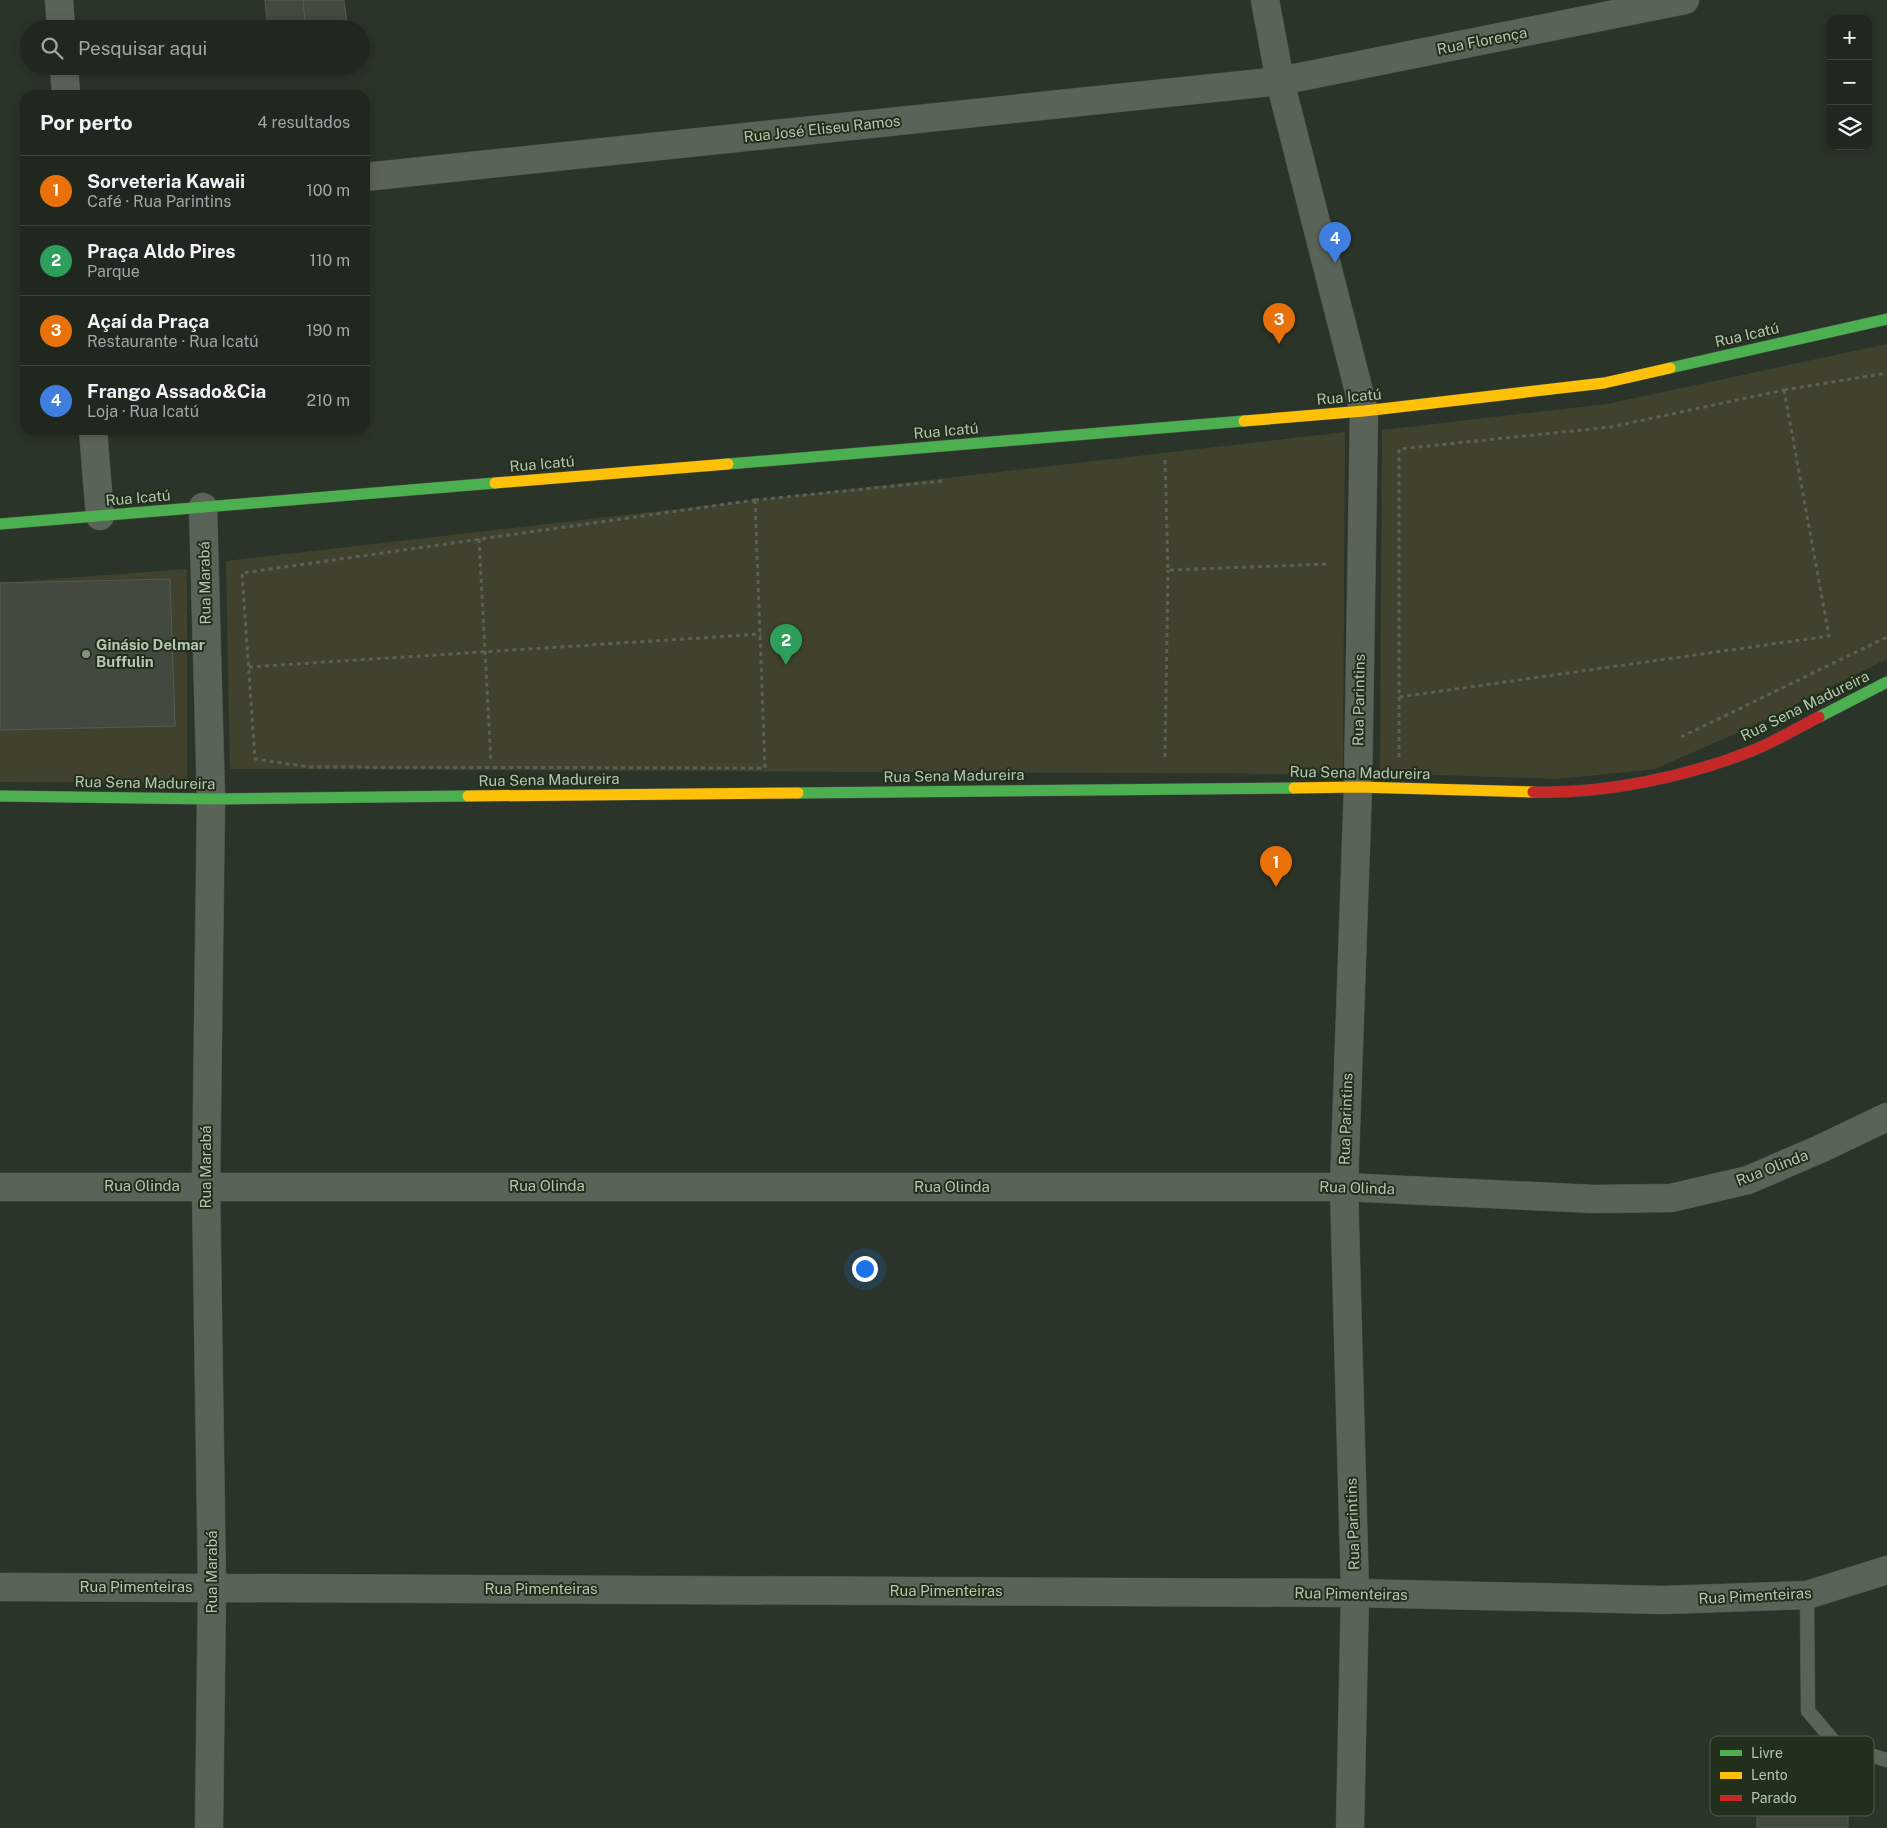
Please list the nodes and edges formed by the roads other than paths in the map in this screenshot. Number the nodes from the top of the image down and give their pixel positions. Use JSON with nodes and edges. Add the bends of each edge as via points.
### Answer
{"nodes":[{"id":1,"x":59,"y":0,"type":"edge"},
{"id":2,"x":1265,"y":0,"type":"edge"},
{"id":3,"x":1685,"y":0,"type":"edge"},
{"id":4,"x":60,"y":20,"type":"edge"},
{"id":5,"x":65,"y":75,"type":"edge"},
{"id":6,"x":1280,"y":81,"type":"junction"},
{"id":7,"x":66,"y":90,"type":"edge"},
{"id":8,"x":370,"y":176,"type":"edge"},
{"id":9,"x":1887,"y":319,"type":"edge"},
{"id":10,"x":1364,"y":411,"type":"junction"},
{"id":11,"x":93,"y":435,"type":"edge"},
{"id":12,"x":203,"y":507,"type":"junction"},
{"id":13,"x":100,"y":516,"type":"junction"},
{"id":14,"x":0,"y":524,"type":"edge"},
{"id":15,"x":1887,"y":682,"type":"edge"},
{"id":16,"x":1358,"y":787,"type":"junction"},
{"id":17,"x":0,"y":796,"type":"edge"},
{"id":18,"x":211,"y":799,"type":"junction"},
{"id":19,"x":1887,"y":1117,"type":"edge"},
{"id":20,"x":206,"y":1186,"type":"junction"},
{"id":21,"x":0,"y":1187,"type":"edge"},
{"id":22,"x":1344,"y":1187,"type":"junction"},
{"id":23,"x":1887,"y":1570,"type":"edge"},
{"id":24,"x":0,"y":1587,"type":"edge"},
{"id":25,"x":212,"y":1587,"type":"junction"},
{"id":26,"x":1355,"y":1593,"type":"junction"},
{"id":27,"x":1807,"y":1596,"type":"junction"},
{"id":28,"x":1829,"y":1736,"type":"edge"},
{"id":29,"x":1874,"y":1756,"type":"edge"},
{"id":30,"x":1887,"y":1760,"type":"edge"},
{"id":31,"x":209,"y":1828,"type":"edge"},
{"id":32,"x":1350,"y":1828,"type":"edge"}],
"edges":[{"from":1,"to":4,"type":"street"},
{"from":2,"to":6,"type":"street","name":"Rua Parintins"},
{"from":3,"to":6,"type":"street","name":"Rua Florença"},
{"from":5,"to":7,"type":"street"},
{"from":6,"to":8,"type":"street","name":"Rua José Eliseu Ramos"},
{"from":6,"to":10,"type":"street","name":"Rua Parintins"},
{"from":9,"to":10,"type":"street","name":"Rua Icatú","via":[[1604,383]]},
{"from":10,"to":12,"type":"street","name":"Rua Icatú"},
{"from":10,"to":16,"type":"street","name":"Rua Parintins"},
{"from":11,"to":13,"type":"street"},
{"from":12,"to":13,"type":"street","name":"Rua Icatú"},
{"from":12,"to":18,"type":"street","name":"Rua Marabá"},
{"from":13,"to":14,"type":"street","name":"Rua Icatú"},
{"from":15,"to":16,"type":"street","name":"Rua Sena Madureira","via":[[1754,750],[1661,780],[1558,793]]},
{"from":16,"to":18,"type":"street","name":"Rua Sena Madureira"},
{"from":16,"to":22,"type":"street","name":"Rua Parintins"},
{"from":17,"to":18,"type":"street","name":"Rua Sena Madureira"},
{"from":18,"to":20,"type":"street","name":"Rua Marabá"},
{"from":19,"to":22,"type":"street","name":"Rua Olinda","via":[[1748,1180],[1671,1198],[1594,1199]]},
{"from":20,"to":21,"type":"street","name":"Rua Olinda"},
{"from":20,"to":22,"type":"street","name":"Rua Olinda"},
{"from":20,"to":25,"type":"street","name":"Rua Marabá"},
{"from":22,"to":26,"type":"street","name":"Rua Parintins"},
{"from":23,"to":27,"type":"street","name":"Rua Pimenteiras"},
{"from":24,"to":25,"type":"street","name":"Rua Pimenteiras"},
{"from":25,"to":26,"type":"street","name":"Rua Pimenteiras"},
{"from":25,"to":31,"type":"street","name":"Rua Marabá"},
{"from":26,"to":27,"type":"street","name":"Rua Pimenteiras","via":[[1662,1600]]},
{"from":26,"to":32,"type":"street","name":"Rua Parintins"},
{"from":27,"to":28,"type":"lane","via":[[1808,1711]]},
{"from":29,"to":30,"type":"lane"}]}
